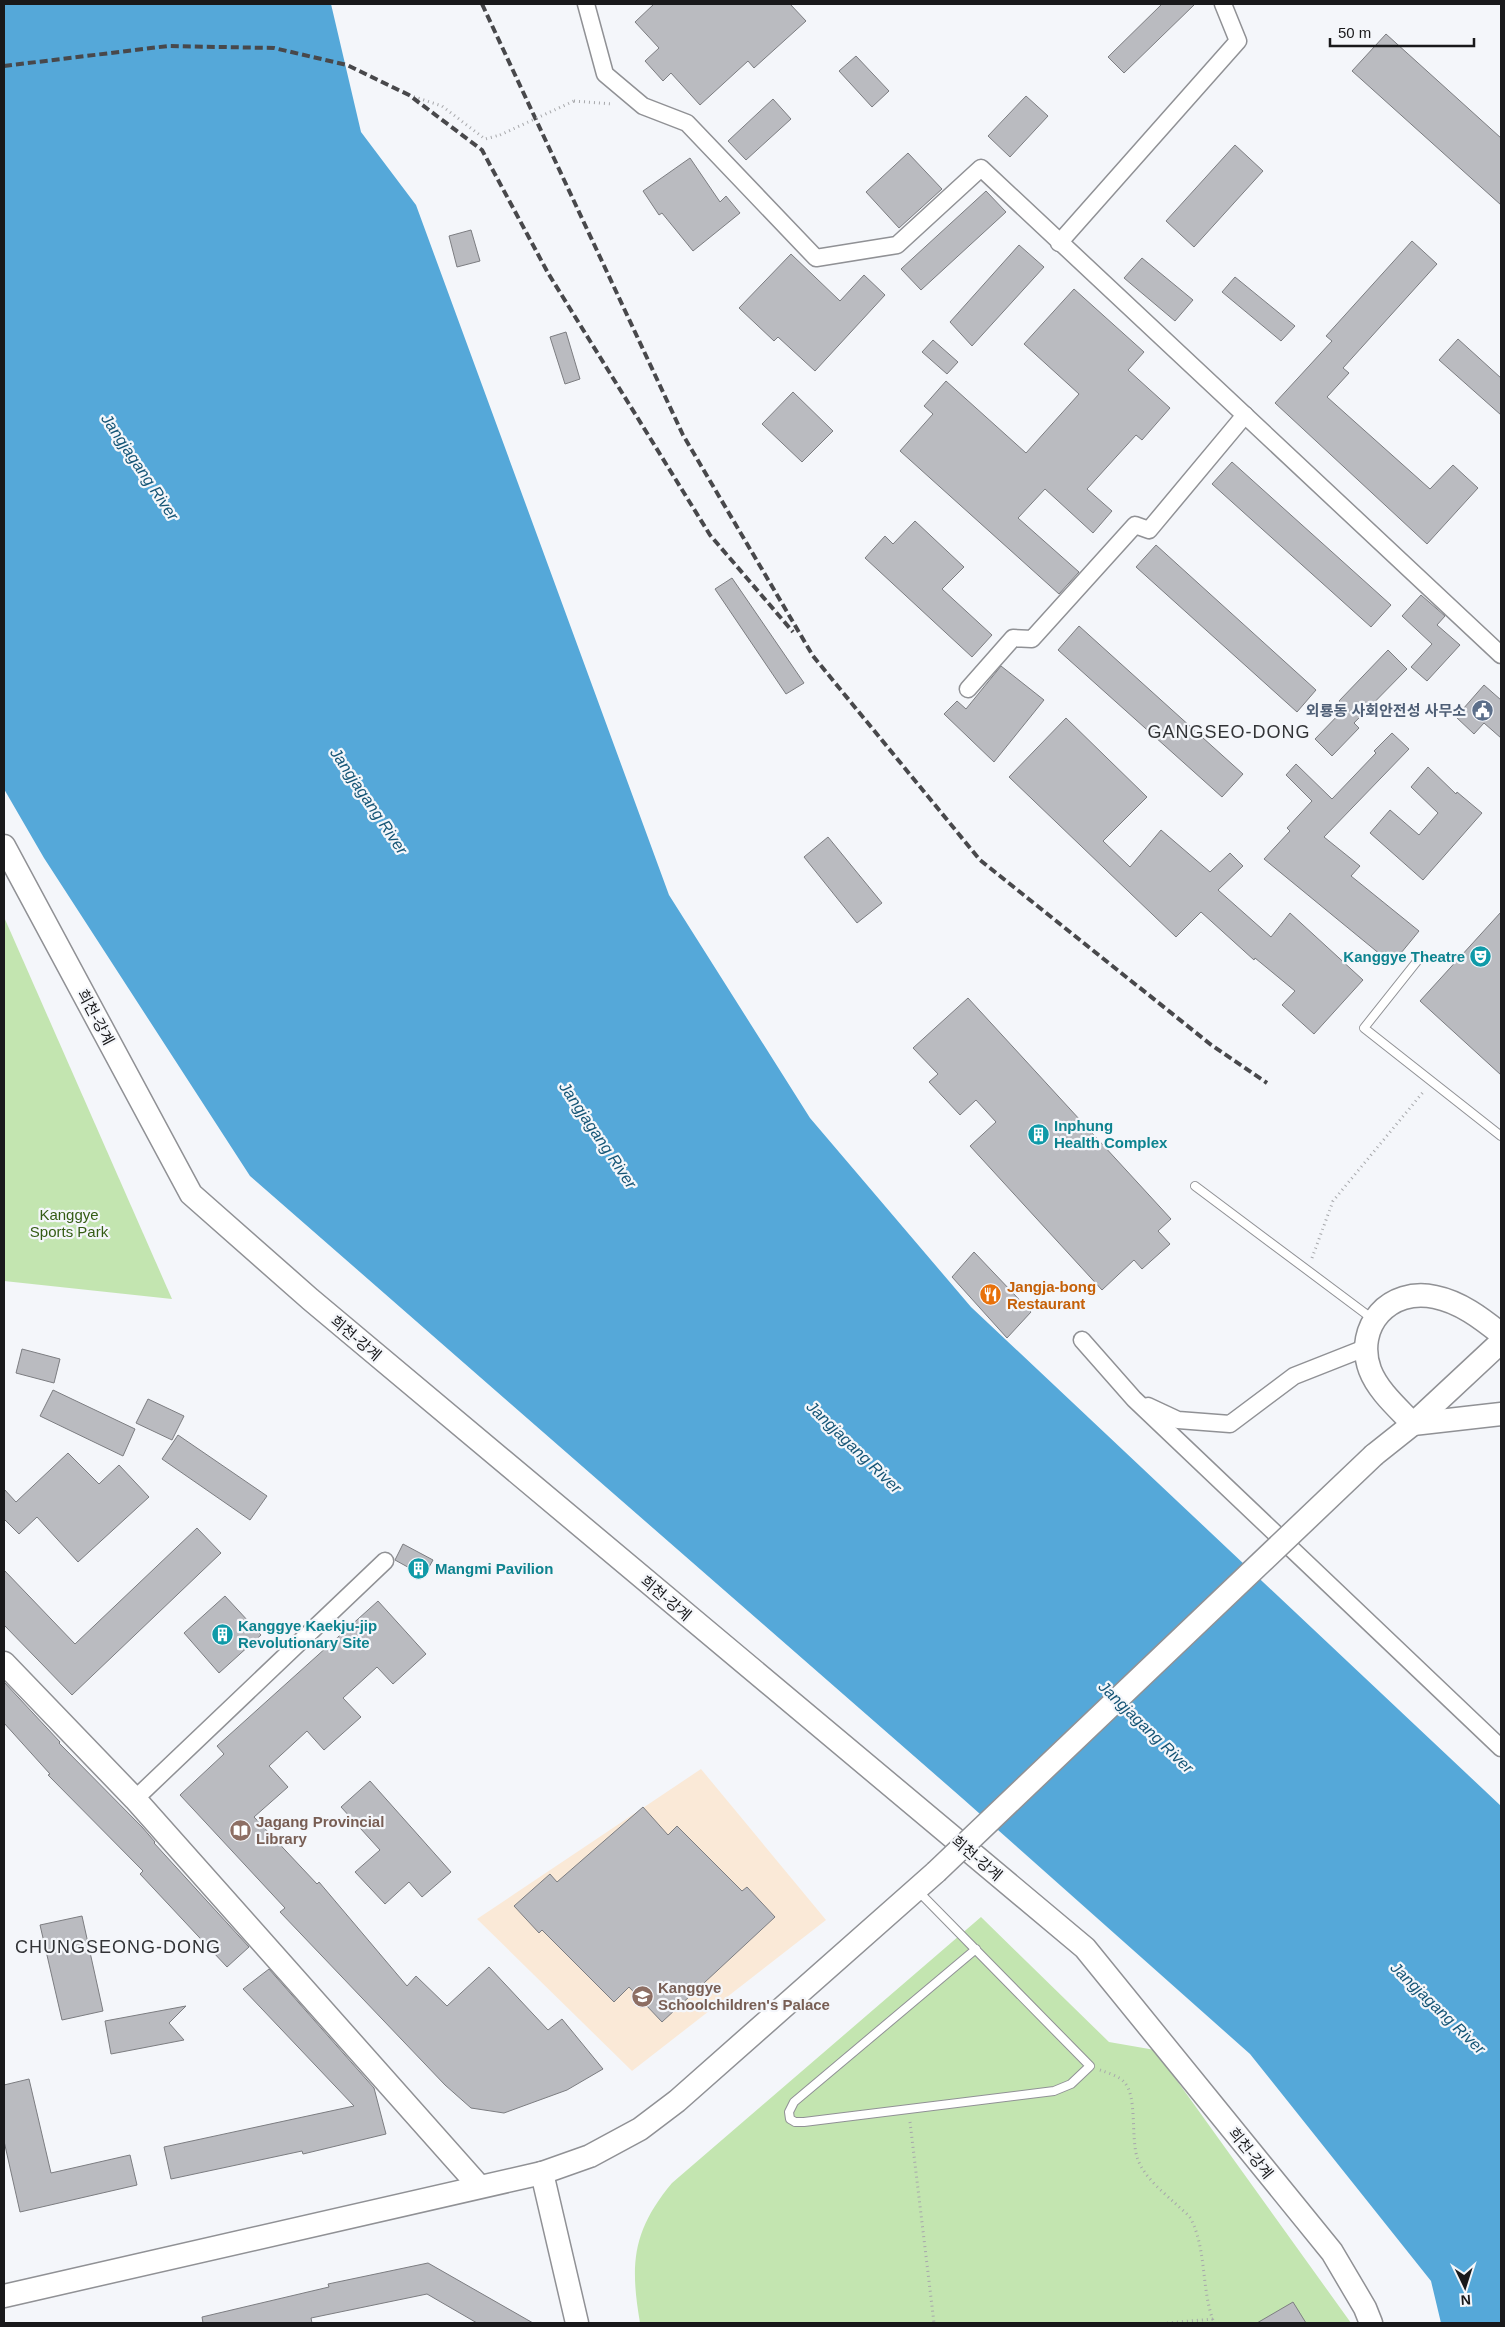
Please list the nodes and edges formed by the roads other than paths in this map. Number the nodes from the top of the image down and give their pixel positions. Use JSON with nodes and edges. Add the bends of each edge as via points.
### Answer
{"nodes":[{"id":1,"x":586,"y":4,"type":"edge"},
{"id":2,"x":1223,"y":4,"type":"edge"},
{"id":3,"x":1059,"y":243,"type":"junction"},
{"id":4,"x":1245,"y":416,"type":"junction"},
{"id":5,"x":1501,"y":656,"type":"edge"},
{"id":6,"x":968,"y":689,"type":"dead end"},
{"id":7,"x":4,"y":846,"type":"edge"},
{"id":8,"x":1422,"y":955,"type":"dead end"},
{"id":9,"x":1501,"y":1136,"type":"edge"},
{"id":10,"x":1195,"y":1186,"type":"dead end"},
{"id":11,"x":1374,"y":1320,"type":"junction"},
{"id":12,"x":1501,"y":1334,"type":"edge"},
{"id":13,"x":1082,"y":1340,"type":"dead end"},
{"id":14,"x":1501,"y":1342,"type":"edge"},
{"id":15,"x":1365,"y":1348,"type":"junction"},
{"id":16,"x":1134,"y":1400,"type":"junction"},
{"id":17,"x":1501,"y":1414,"type":"edge"},
{"id":18,"x":1413,"y":1424,"type":"junction"},
{"id":19,"x":385,"y":1561,"type":"dead end"},
{"id":20,"x":4,"y":1664,"type":"edge"},
{"id":21,"x":1501,"y":1748,"type":"edge"},
{"id":22,"x":135,"y":1799,"type":"junction"},
{"id":23,"x":916,"y":1889,"type":"junction"},
{"id":24,"x":976,"y":1950,"type":"junction"},
{"id":25,"x":542,"y":2173,"type":"junction"},
{"id":26,"x":479,"y":2186,"type":"junction"},
{"id":27,"x":4,"y":2296,"type":"edge"},
{"id":28,"x":577,"y":2323,"type":"edge"},
{"id":29,"x":1371,"y":2323,"type":"edge"}],
"edges":[{"from":1,"to":3,"type":"street","via":[[605,74],[643,106],[686,123],[816,258],[897,245],[981,168]]},
{"from":2,"to":3,"type":"street","via":[[1238,41]]},
{"from":3,"to":4,"type":"street"},
{"from":4,"to":5,"type":"street"},
{"from":4,"to":6,"type":"street","via":[[1149,530],[1135,525],[1032,640],[1013,638]]},
{"from":7,"to":29,"type":"main road","name":"희천-강계","via":[[191,1194],[318,1306],[1085,1948],[1332,2252]]},
{"from":8,"to":9,"type":"lane","via":[[1364,1028]]},
{"from":10,"to":11,"type":"lane"},
{"from":11,"to":12,"type":"main road","via":[[1387,1307],[1407,1296],[1433,1296],[1453,1302]]},
{"from":11,"to":15,"type":"main road","via":[[1367,1333]]},
{"from":13,"to":16,"type":"street"},
{"from":14,"to":18,"type":"main road"},
{"from":15,"to":16,"type":"street","via":[[1294,1376],[1230,1424],[1178,1420]]},
{"from":15,"to":18,"type":"main road","via":[[1370,1371],[1382,1391]]},
{"from":16,"to":21,"type":"street"},
{"from":17,"to":18,"type":"main road"},
{"from":18,"to":23,"type":"main road","bridge":true,"via":[[1374,1455]]},
{"from":19,"to":22,"type":"street"},
{"from":20,"to":22,"type":"main road"},
{"from":22,"to":26,"type":"main road"},
{"from":23,"to":24,"type":"lane"},
{"from":23,"to":25,"type":"main road","via":[[670,2106],[640,2128],[590,2156]]},
{"from":24,"to":24,"type":"lane","via":[[794,2102],[789,2112],[790,2119],[804,2122],[1065,2088],[1090,2066]]},
{"from":25,"to":26,"type":"main road"},
{"from":25,"to":28,"type":"main road"},
{"from":26,"to":27,"type":"main road"}]}
